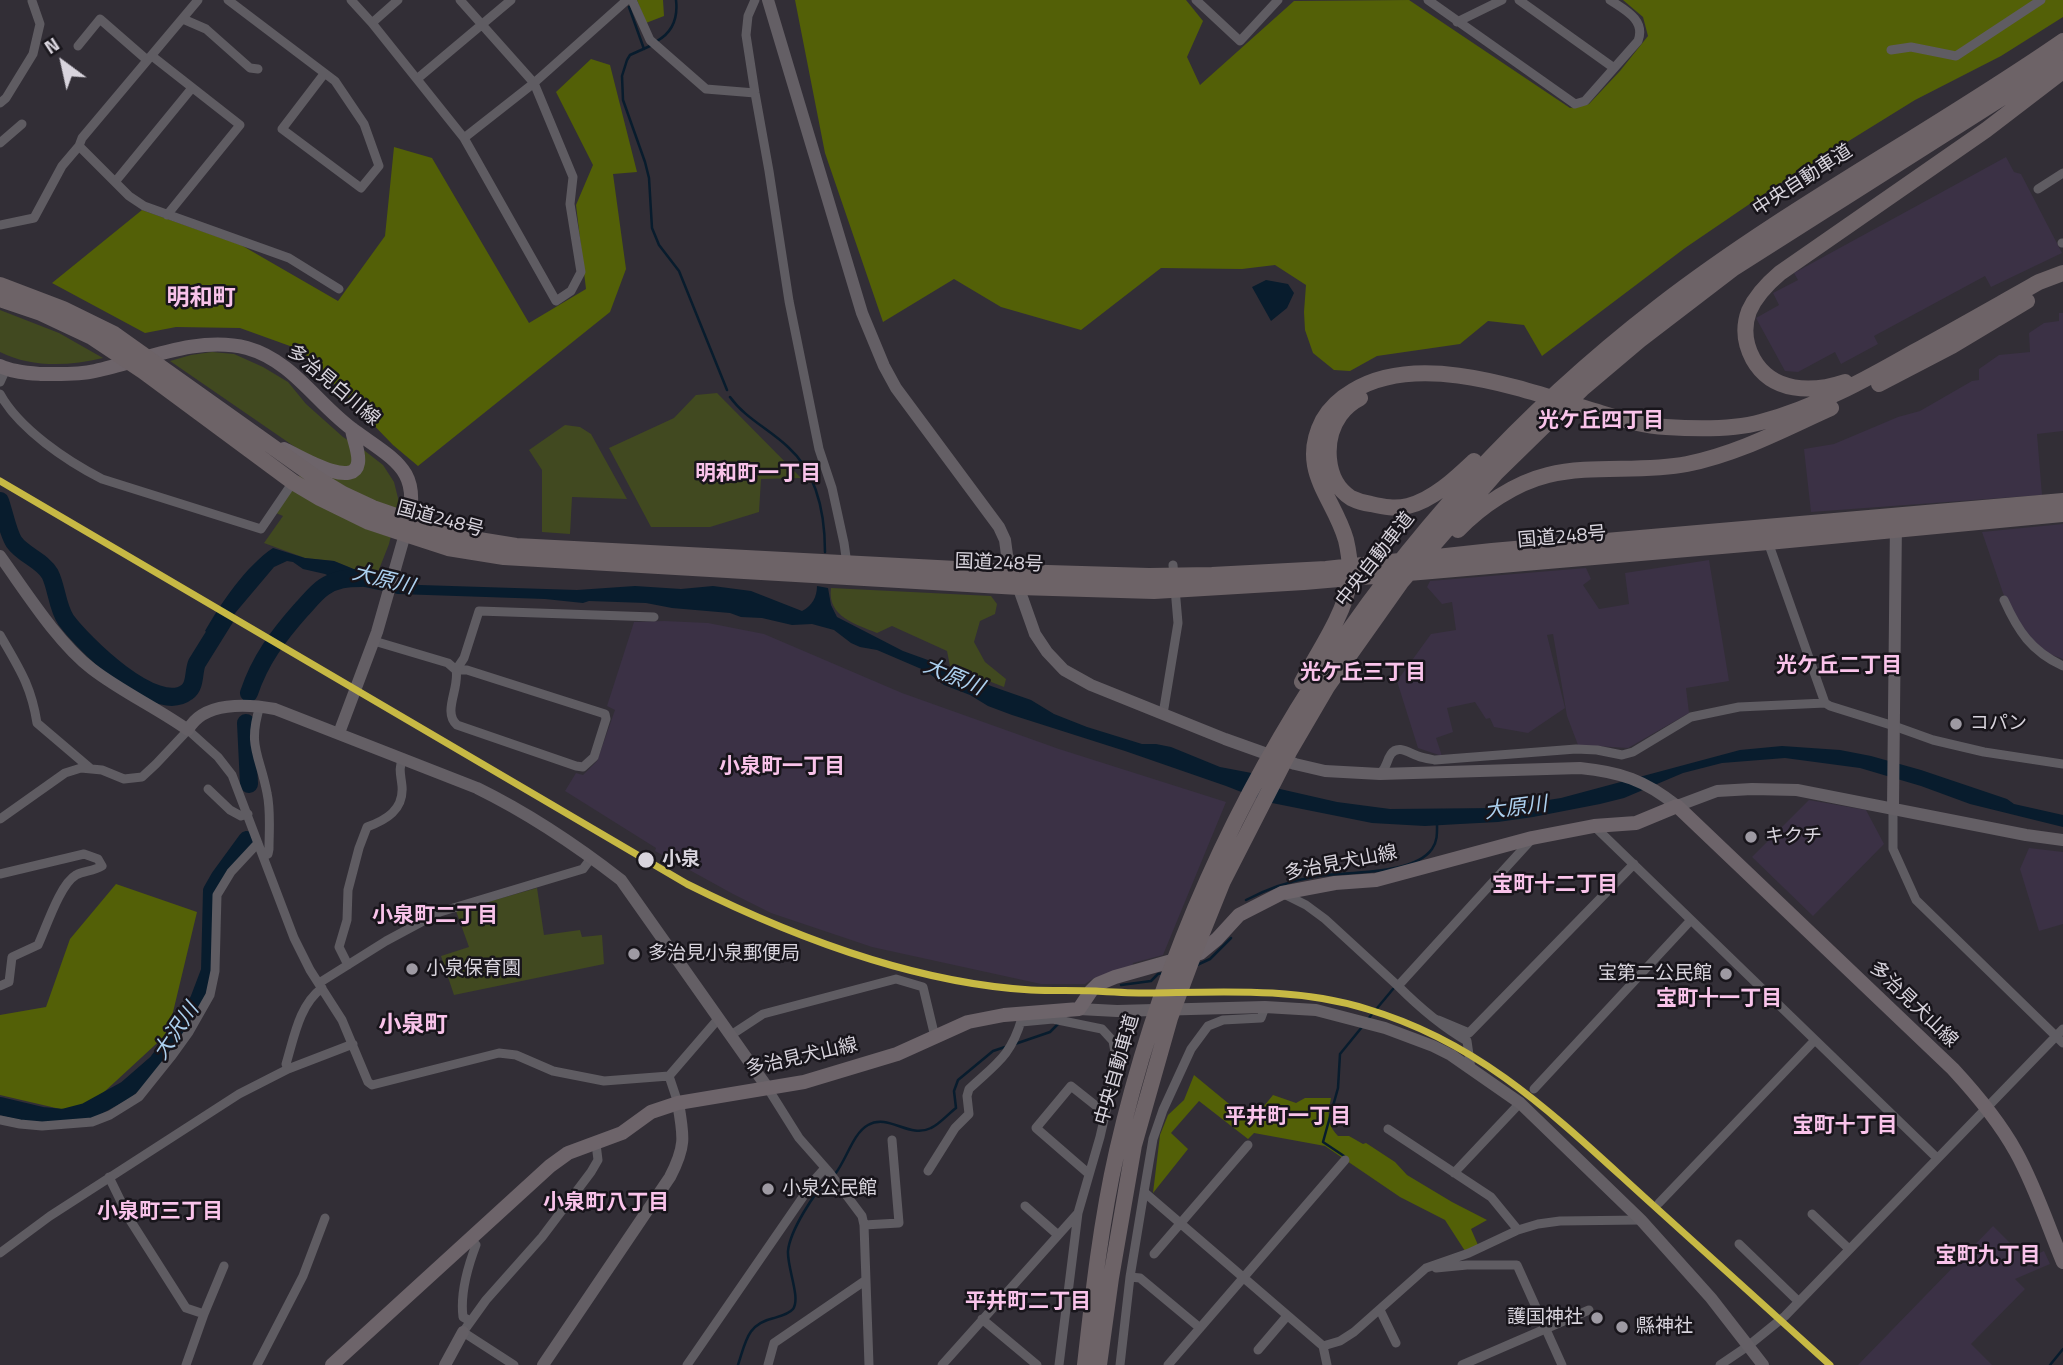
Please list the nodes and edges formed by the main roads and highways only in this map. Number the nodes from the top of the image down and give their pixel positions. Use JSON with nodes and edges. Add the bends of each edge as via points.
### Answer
{"nodes":[{"id":1,"x":2063,"y":41,"type":"edge"},
{"id":2,"x":2063,"y":59,"type":"edge"},
{"id":3,"x":2063,"y":71,"type":"edge"},
{"id":4,"x":2063,"y":273,"type":"edge"},
{"id":5,"x":2063,"y":281,"type":"edge"},
{"id":6,"x":0,"y":285,"type":"edge"},
{"id":7,"x":0,"y":299,"type":"edge"},
{"id":8,"x":1911,"y":354,"type":"junction"},
{"id":9,"x":150,"y":367,"type":"junction"},
{"id":10,"x":2,"y":372,"type":"edge"},
{"id":11,"x":1569,"y":385,"type":"junction"},
{"id":12,"x":1818,"y":413,"type":"junction"},
{"id":13,"x":1521,"y":421,"type":"junction"},
{"id":14,"x":352,"y":429,"type":"junction"},
{"id":15,"x":258,"y":436,"type":"junction"},
{"id":16,"x":2063,"y":501,"type":"edge"},
{"id":17,"x":2063,"y":514,"type":"edge"},
{"id":18,"x":1459,"y":522,"type":"junction"},
{"id":19,"x":1896,"y":523,"type":"junction"},
{"id":20,"x":407,"y":527,"type":"junction"},
{"id":21,"x":1016,"y":580,"type":"junction"},
{"id":22,"x":1289,"y":727,"type":"junction"},
{"id":23,"x":1163,"y":1017,"type":"junction"},
{"id":24,"x":2063,"y":1262,"type":"edge"},
{"id":25,"x":332,"y":1365,"type":"edge"},
{"id":26,"x":1085,"y":1365,"type":"edge"},
{"id":27,"x":1099,"y":1365,"type":"edge"}],
"edges":[{"from":1,"to":11,"type":"highway","name":"中央自動車道","via":[[1779,221],[1624,334]]},
{"from":2,"to":11,"type":"highway","name":"中央自動車道","via":[[1734,268],[1640,340]]},
{"from":3,"to":8,"type":"highway","via":[[1780,274],[1756,299],[1746,323],[1749,352],[1756,364],[1773,381],[1797,388],[1833,386]]},
{"from":4,"to":8,"type":"highway"},
{"from":5,"to":12,"type":"highway","via":[[1952,346]]},
{"from":6,"to":9,"type":"highway","name":"国道248号","via":[[114,334]]},
{"from":7,"to":9,"type":"highway","name":"国道248号","via":[[40,313]]},
{"from":8,"to":22,"type":"highway","via":[[1817,403],[1759,423],[1708,429],[1630,422],[1481,380],[1419,373],[1361,386],[1335,404],[1315,440],[1319,481],[1345,538],[1349,583],[1343,607]]},
{"from":9,"to":15,"type":"highway","name":"国道248号"},
{"from":9,"to":20,"type":"highway","name":"国道248号","via":[[293,482],[369,522]]},
{"from":10,"to":14,"type":"main road","name":"多治見白川線","via":[[92,372],[201,346],[246,348],[289,371]]},
{"from":11,"to":13,"type":"highway"},
{"from":11,"to":18,"type":"highway","name":"中央自動車道","via":[[1543,427],[1496,473]]},
{"from":12,"to":13,"type":"highway","via":[[1760,432],[1670,438],[1626,431],[1493,392],[1406,382],[1380,387],[1347,407],[1330,437],[1329,460],[1336,481],[1350,497],[1391,509],[1410,506],[1440,490]]},
{"from":12,"to":18,"type":"highway","via":[[1754,443],[1688,464],[1548,475],[1518,486]]},
{"from":13,"to":22,"type":"highway","name":"中央自動車道","via":[[1430,524],[1367,606],[1314,680]]},
{"from":14,"to":15,"type":"main road","via":[[358,462],[354,470],[341,474]]},
{"from":14,"to":20,"type":"main road","name":"多治見白川線","via":[[404,470],[411,491]]},
{"from":15,"to":20,"type":"highway","name":"国道248号","via":[[343,494]]},
{"from":16,"to":19,"type":"highway","name":"国道248号"},
{"from":17,"to":19,"type":"highway","name":"国道248号"},
{"from":18,"to":22,"type":"highway","via":[[1391,605],[1344,676]]},
{"from":19,"to":21,"type":"highway","name":"国道248号","via":[[1492,551],[1283,572]]},
{"from":19,"to":21,"type":"highway","name":"国道248号","via":[[1768,542],[1224,588],[1154,591]]},
{"from":20,"to":21,"type":"highway","name":"国道248号","via":[[516,546],[847,564]]},
{"from":20,"to":21,"type":"highway","name":"国道248号","via":[[448,548],[503,557]]},
{"from":22,"to":23,"type":"highway","name":"中央自動車道","via":[[1215,880]]},
{"from":23,"to":26,"type":"highway","name":"中央自動車道","via":[[1129,1108],[1111,1183]]},
{"from":23,"to":27,"type":"highway","name":"中央自動車道","via":[[1132,1155]]},
{"from":24,"to":25,"type":"main road","name":"多治見犬山線","via":[[2017,1153],[1987,1108],[1953,1069],[1677,806],[1636,823],[1532,838],[1376,880],[1282,894],[1239,915],[1200,953],[1098,984],[1079,1009],[968,1022],[854,1068],[651,1112],[621,1133],[568,1153],[550,1166]]}]}
